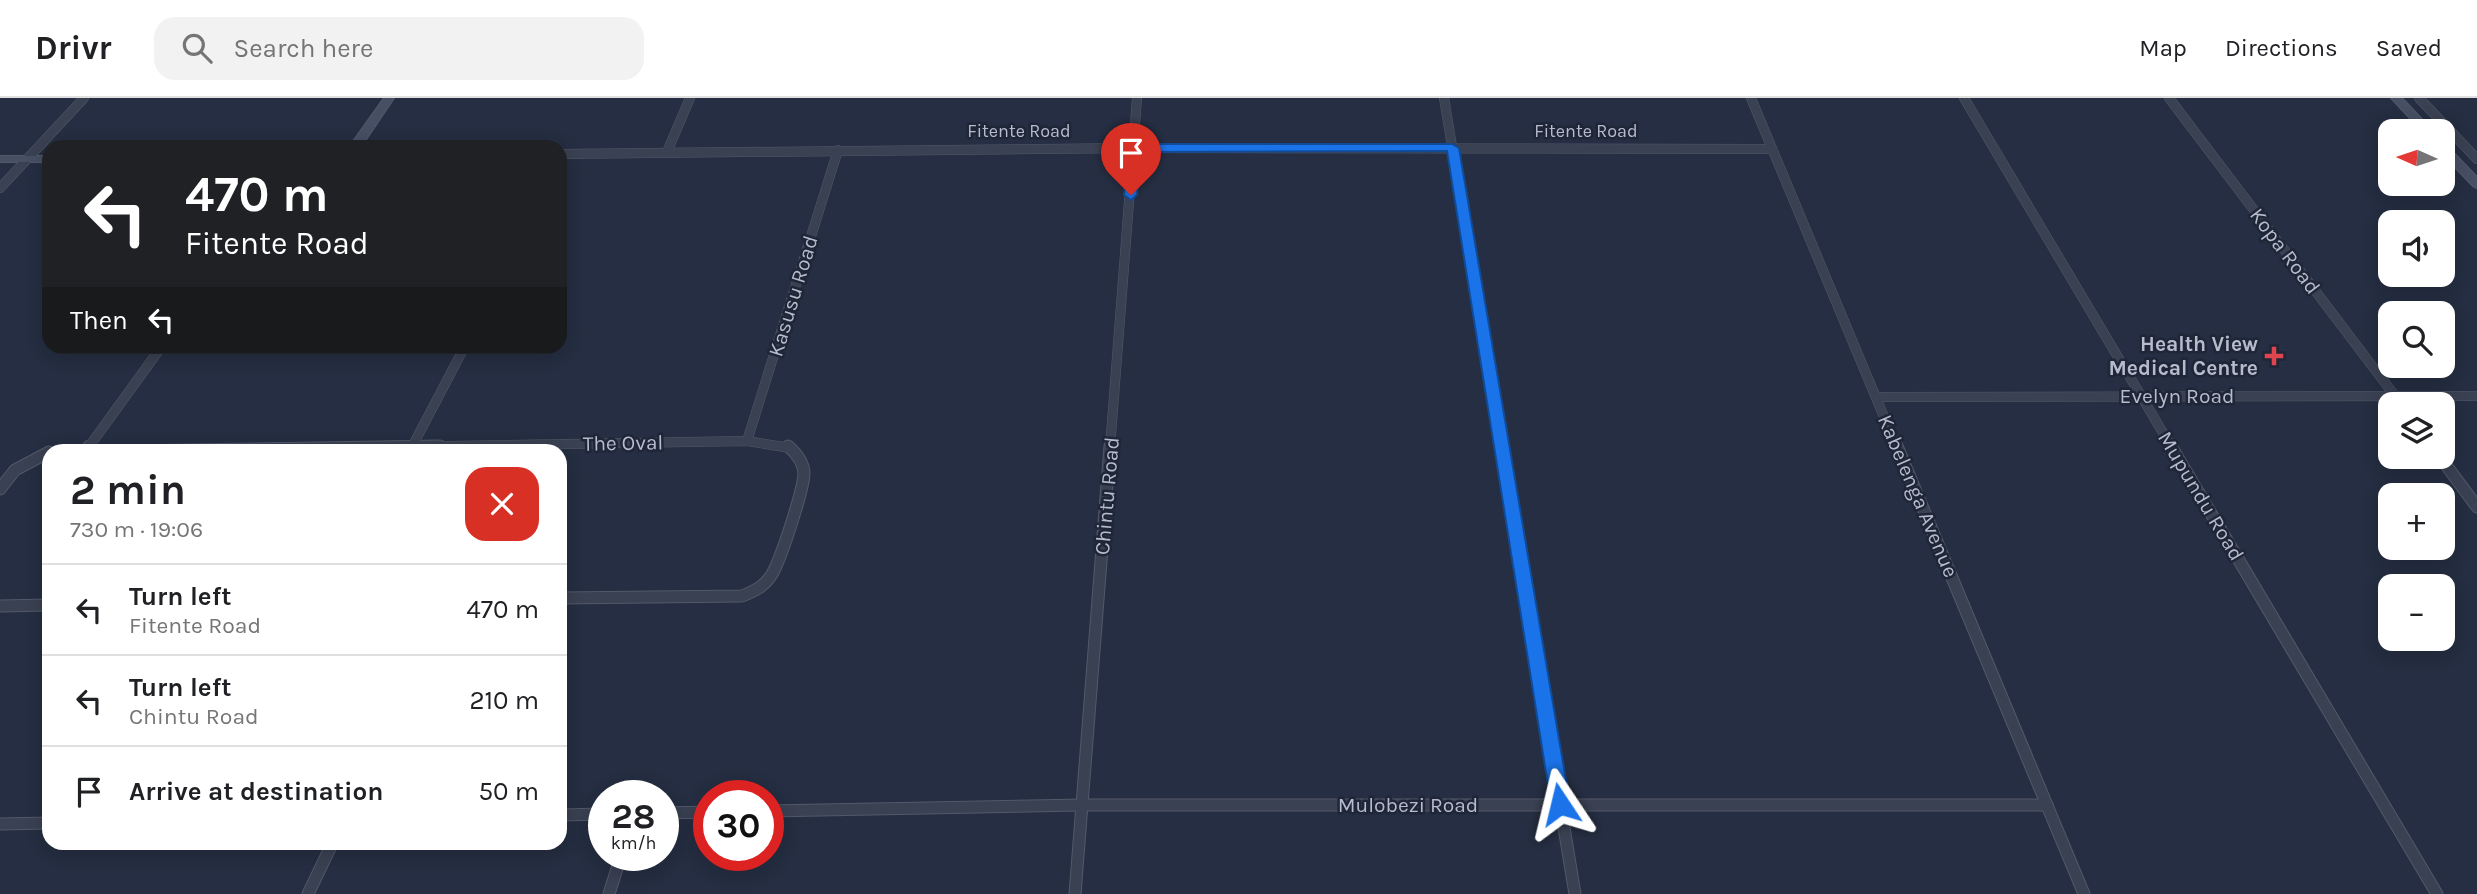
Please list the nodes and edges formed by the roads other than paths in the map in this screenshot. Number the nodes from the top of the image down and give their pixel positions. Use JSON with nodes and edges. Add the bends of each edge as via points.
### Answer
{"nodes":[{"id":1,"x":84,"y":98,"type":"edge"},
{"id":2,"x":389,"y":98,"type":"edge"},
{"id":3,"x":690,"y":98,"type":"edge"},
{"id":4,"x":1138,"y":98,"type":"edge"},
{"id":5,"x":1444,"y":98,"type":"edge"},
{"id":6,"x":1751,"y":98,"type":"edge"},
{"id":7,"x":1964,"y":98,"type":"edge"},
{"id":8,"x":2169,"y":98,"type":"edge"},
{"id":9,"x":2396,"y":98,"type":"edge"},
{"id":10,"x":2419,"y":98,"type":"edge"},
{"id":11,"x":2416,"y":119,"type":"edge"},
{"id":12,"x":45,"y":140,"type":"edge"},
{"id":13,"x":360,"y":140,"type":"edge"},
{"id":14,"x":42,"y":143,"type":"edge"},
{"id":15,"x":1134,"y":148,"type":"junction"},
{"id":16,"x":1452,"y":148,"type":"junction"},
{"id":17,"x":1772,"y":149,"type":"junction"},
{"id":18,"x":838,"y":150,"type":"junction"},
{"id":19,"x":667,"y":152,"type":"junction"},
{"id":20,"x":567,"y":154,"type":"edge"},
{"id":21,"x":0,"y":159,"type":"edge"},
{"id":22,"x":27,"y":159,"type":"junction"},
{"id":23,"x":42,"y":159,"type":"edge"},
{"id":24,"x":2477,"y":159,"type":"edge"},
{"id":25,"x":2455,"y":161,"type":"edge"},
{"id":26,"x":2477,"y":184,"type":"edge"},
{"id":27,"x":0,"y":188,"type":"edge"},
{"id":28,"x":156,"y":354,"type":"edge"},
{"id":29,"x":461,"y":354,"type":"edge"},
{"id":30,"x":2392,"y":392,"type":"edge"},
{"id":31,"x":2143,"y":396,"type":"junction"},
{"id":32,"x":2477,"y":396,"type":"edge"},
{"id":33,"x":1877,"y":397,"type":"junction"},
{"id":34,"x":2455,"y":397,"type":"edge"},
{"id":35,"x":2378,"y":400,"type":"edge"},
{"id":36,"x":747,"y":441,"type":"junction"},
{"id":37,"x":91,"y":444,"type":"edge"},
{"id":38,"x":414,"y":444,"type":"edge"},
{"id":39,"x":496,"y":444,"type":"edge"},
{"id":40,"x":42,"y":456,"type":"edge"},
{"id":41,"x":2449,"y":469,"type":"edge"},
{"id":42,"x":0,"y":489,"type":"edge"},
{"id":43,"x":2477,"y":507,"type":"edge"},
{"id":44,"x":567,"y":598,"type":"edge"},
{"id":45,"x":42,"y":605,"type":"edge"},
{"id":46,"x":0,"y":606,"type":"edge"},
{"id":47,"x":1560,"y":804,"type":"junction"},
{"id":48,"x":1082,"y":805,"type":"junction"},
{"id":49,"x":2047,"y":805,"type":"junction"},
{"id":50,"x":784,"y":811,"type":"edge"},
{"id":51,"x":588,"y":814,"type":"edge"},
{"id":52,"x":567,"y":815,"type":"edge"},
{"id":53,"x":42,"y":823,"type":"edge"},
{"id":54,"x":0,"y":824,"type":"edge"},
{"id":55,"x":329,"y":850,"type":"edge"},
{"id":56,"x":616,"y":871,"type":"edge"},
{"id":57,"x":309,"y":894,"type":"edge"},
{"id":58,"x":609,"y":894,"type":"edge"},
{"id":59,"x":1075,"y":894,"type":"edge"},
{"id":60,"x":1575,"y":894,"type":"edge"},
{"id":61,"x":2084,"y":894,"type":"edge"},
{"id":62,"x":2437,"y":894,"type":"edge"}],
"edges":[{"from":1,"to":12,"type":"street"},
{"from":2,"to":13,"type":"main road"},
{"from":3,"to":19,"type":"street"},
{"from":4,"to":15,"type":"street","name":"Chintu Road"},
{"from":5,"to":16,"type":"street"},
{"from":6,"to":17,"type":"street","name":"Kabelenga Avenue"},
{"from":7,"to":31,"type":"street","name":"Mupundu Road"},
{"from":8,"to":30,"type":"street","name":"Kopa Road"},
{"from":9,"to":11,"type":"main road"},
{"from":10,"to":24,"type":"street"},
{"from":14,"to":22,"type":"street"},
{"from":15,"to":16,"type":"street","name":"Fitente Road"},
{"from":15,"to":18,"type":"street","name":"Fitente Road"},
{"from":15,"to":48,"type":"street","name":"Chintu Road"},
{"from":16,"to":17,"type":"street","name":"Fitente Road"},
{"from":16,"to":47,"type":"street"},
{"from":17,"to":33,"type":"street","name":"Kabelenga Avenue"},
{"from":18,"to":19,"type":"street","name":"Fitente Road"},
{"from":18,"to":36,"type":"street","name":"Kasusu Road"},
{"from":19,"to":20,"type":"street","name":"Fitente Road"},
{"from":21,"to":22,"type":"main road"},
{"from":22,"to":23,"type":"main road"},
{"from":22,"to":27,"type":"street"},
{"from":25,"to":26,"type":"main road"},
{"from":28,"to":37,"type":"street"},
{"from":29,"to":38,"type":"street"},
{"from":31,"to":33,"type":"street","name":"Evelyn Road"},
{"from":31,"to":35,"type":"street","name":"Evelyn Road"},
{"from":31,"to":62,"type":"street","name":"Mupundu Road"},
{"from":32,"to":34,"type":"street","name":"Evelyn Road"},
{"from":33,"to":49,"type":"street","name":"Kabelenga Avenue"},
{"from":36,"to":39,"type":"street","name":"The Oval"},
{"from":36,"to":44,"type":"street","name":"The Oval","via":[[789,446],[804,473],[783,547],[772,574],[759,589],[742,596]]},
{"from":40,"to":42,"type":"street","via":[[15,470]]},
{"from":41,"to":43,"type":"street"},
{"from":45,"to":46,"type":"street"},
{"from":47,"to":48,"type":"street","name":"Mulobezi Road"},
{"from":47,"to":49,"type":"street","name":"Mulobezi Road"},
{"from":47,"to":60,"type":"street"},
{"from":48,"to":50,"type":"street","name":"Mulobezi Road"},
{"from":48,"to":59,"type":"street","name":"Chintu Road"},
{"from":49,"to":61,"type":"street","name":"Kabelenga Avenue"},
{"from":51,"to":52,"type":"street"},
{"from":53,"to":54,"type":"street"},
{"from":55,"to":57,"type":"street"},
{"from":56,"to":58,"type":"street"}]}
